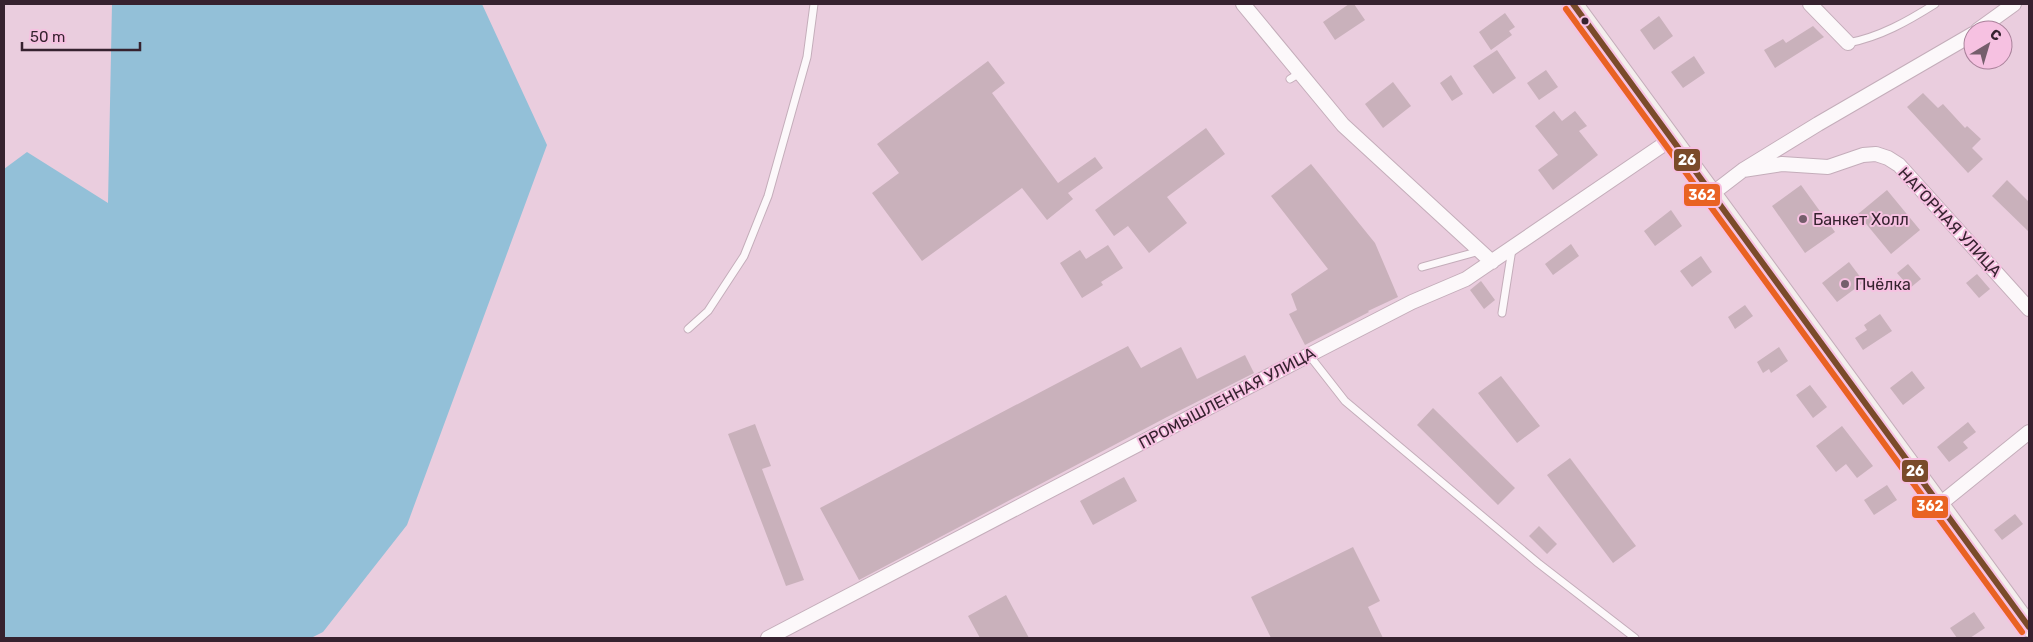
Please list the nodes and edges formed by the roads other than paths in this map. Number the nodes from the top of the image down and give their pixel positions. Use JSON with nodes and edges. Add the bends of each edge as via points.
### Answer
{"nodes":[{"id":1,"x":814,"y":4,"type":"edge"},
{"id":2,"x":1243,"y":4,"type":"edge"},
{"id":3,"x":1574,"y":4,"type":"edge"},
{"id":4,"x":1810,"y":4,"type":"edge"},
{"id":5,"x":1936,"y":4,"type":"edge"},
{"id":6,"x":2014,"y":4,"type":"edge"},
{"id":7,"x":1992,"y":20,"type":"edge"},
{"id":8,"x":1963,"y":40,"type":"edge"},
{"id":9,"x":1848,"y":43,"type":"joint"},
{"id":10,"x":1673,"y":138,"type":"junction"},
{"id":11,"x":1743,"y":170,"type":"junction"},
{"id":12,"x":1713,"y":192,"type":"junction"},
{"id":13,"x":1512,"y":249,"type":"junction"},
{"id":14,"x":1480,"y":251,"type":"junction"},
{"id":15,"x":1492,"y":262,"type":"junction"},
{"id":16,"x":1422,"y":267,"type":"dead end"},
{"id":17,"x":2029,"y":309,"type":"edge"},
{"id":18,"x":1502,"y":313,"type":"dead end"},
{"id":19,"x":688,"y":329,"type":"dead end"},
{"id":20,"x":1309,"y":355,"type":"junction"},
{"id":21,"x":2029,"y":432,"type":"edge"},
{"id":22,"x":1940,"y":504,"type":"junction"},
{"id":23,"x":2029,"y":627,"type":"edge"},
{"id":24,"x":768,"y":638,"type":"edge"},
{"id":25,"x":1635,"y":638,"type":"edge"}],
"edges":[{"from":1,"to":19,"type":"lane","via":[[807,57],[768,196],[744,256],[708,311]]},
{"from":2,"to":14,"type":"street","via":[[1295,76]]},
{"from":3,"to":10,"type":"main road"},
{"from":4,"to":9,"type":"street"},
{"from":5,"to":9,"type":"lane","via":[[1904,24]]},
{"from":6,"to":7,"type":"street"},
{"from":8,"to":11,"type":"street"},
{"from":10,"to":12,"type":"main road"},
{"from":10,"to":13,"type":"street","name":"ПРОМЫШЛЕННАЯ УЛИЦА"},
{"from":11,"to":12,"type":"street"},
{"from":11,"to":17,"type":"street","name":"НАГОРНАЯ УЛИЦА","via":[[1782,164],[1828,167],[1863,155],[1876,154],[1888,158],[1899,166]]},
{"from":12,"to":22,"type":"main road"},
{"from":13,"to":15,"type":"street","name":"ПРОМЫШЛЕННАЯ УЛИЦА"},
{"from":13,"to":18,"type":"lane"},
{"from":14,"to":15,"type":"street"},
{"from":14,"to":16,"type":"lane"},
{"from":15,"to":20,"type":"street","name":"ПРОМЫШЛЕННАЯ УЛИЦА","via":[[1466,279],[1412,302]]},
{"from":20,"to":24,"type":"street","name":"ПРОМЫШЛЕННАЯ УЛИЦА"},
{"from":20,"to":25,"type":"lane","via":[[1346,400],[1538,563]]},
{"from":21,"to":22,"type":"street"},
{"from":22,"to":23,"type":"main road"}]}
